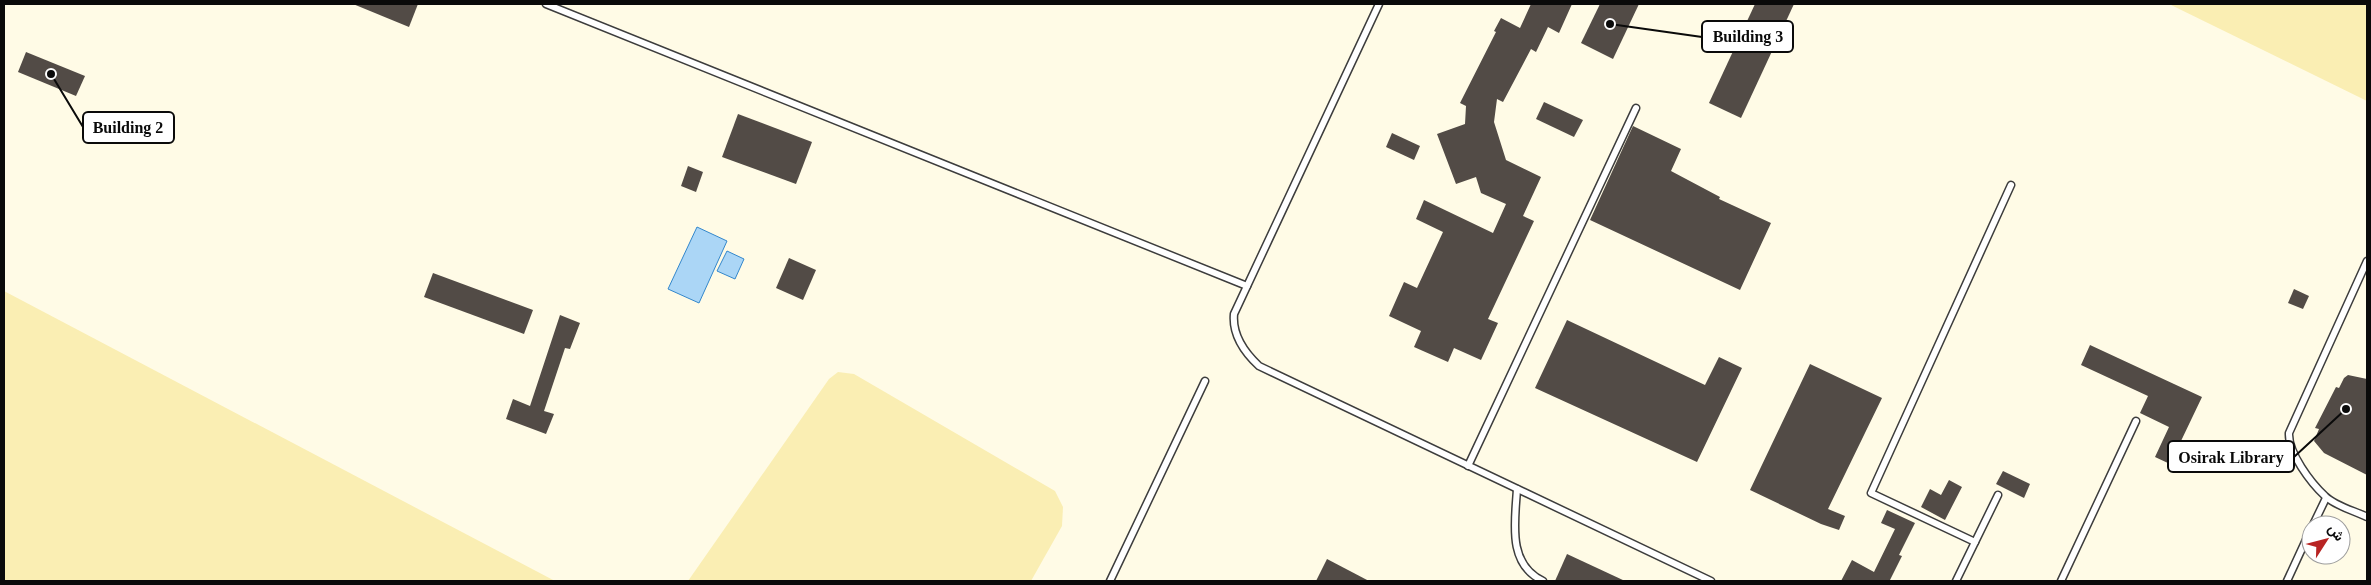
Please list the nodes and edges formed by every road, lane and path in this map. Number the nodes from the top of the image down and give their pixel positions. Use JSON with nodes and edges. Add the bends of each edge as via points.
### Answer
{"nodes":[{"id":1,"x":546,"y":4,"type":"edge"},
{"id":2,"x":1379,"y":4,"type":"edge"},
{"id":3,"x":1636,"y":108,"type":"dead end"},
{"id":4,"x":2011,"y":185,"type":"dead end"},
{"id":5,"x":2367,"y":261,"type":"edge"},
{"id":6,"x":1247,"y":286,"type":"junction"},
{"id":7,"x":1205,"y":381,"type":"dead end"},
{"id":8,"x":2136,"y":421,"type":"dead end"},
{"id":9,"x":1468,"y":466,"type":"junction"},
{"id":10,"x":1517,"y":489,"type":"junction"},
{"id":11,"x":1998,"y":495,"type":"dead end"},
{"id":12,"x":2326,"y":498,"type":"junction"},
{"id":13,"x":2318,"y":515,"type":"edge"},
{"id":14,"x":2367,"y":517,"type":"edge"},
{"id":15,"x":1975,"y":542,"type":"junction"},
{"id":16,"x":2301,"y":551,"type":"edge"},
{"id":17,"x":1110,"y":581,"type":"edge"},
{"id":18,"x":1543,"y":581,"type":"edge"},
{"id":19,"x":1711,"y":581,"type":"edge"},
{"id":20,"x":1956,"y":581,"type":"edge"},
{"id":21,"x":2061,"y":581,"type":"edge"},
{"id":22,"x":2287,"y":581,"type":"edge"}],
"edges":[{"from":1,"to":6,"type":"lane"},
{"from":2,"to":6,"type":"lane"},
{"from":3,"to":9,"type":"lane"},
{"from":4,"to":15,"type":"lane","via":[[1871,493]]},
{"from":5,"to":12,"type":"lane","via":[[2289,434],[2290,448]]},
{"from":6,"to":9,"type":"lane","via":[[1234,314],[1233,326],[1248,356],[1259,366]]},
{"from":7,"to":17,"type":"lane"},
{"from":8,"to":21,"type":"lane"},
{"from":9,"to":10,"type":"lane"},
{"from":10,"to":18,"type":"lane","via":[[1514,538],[1522,565]]},
{"from":10,"to":19,"type":"lane"},
{"from":11,"to":15,"type":"lane"},
{"from":12,"to":13,"type":"lane"},
{"from":12,"to":14,"type":"lane"},
{"from":15,"to":20,"type":"lane"},
{"from":16,"to":22,"type":"lane"}]}
